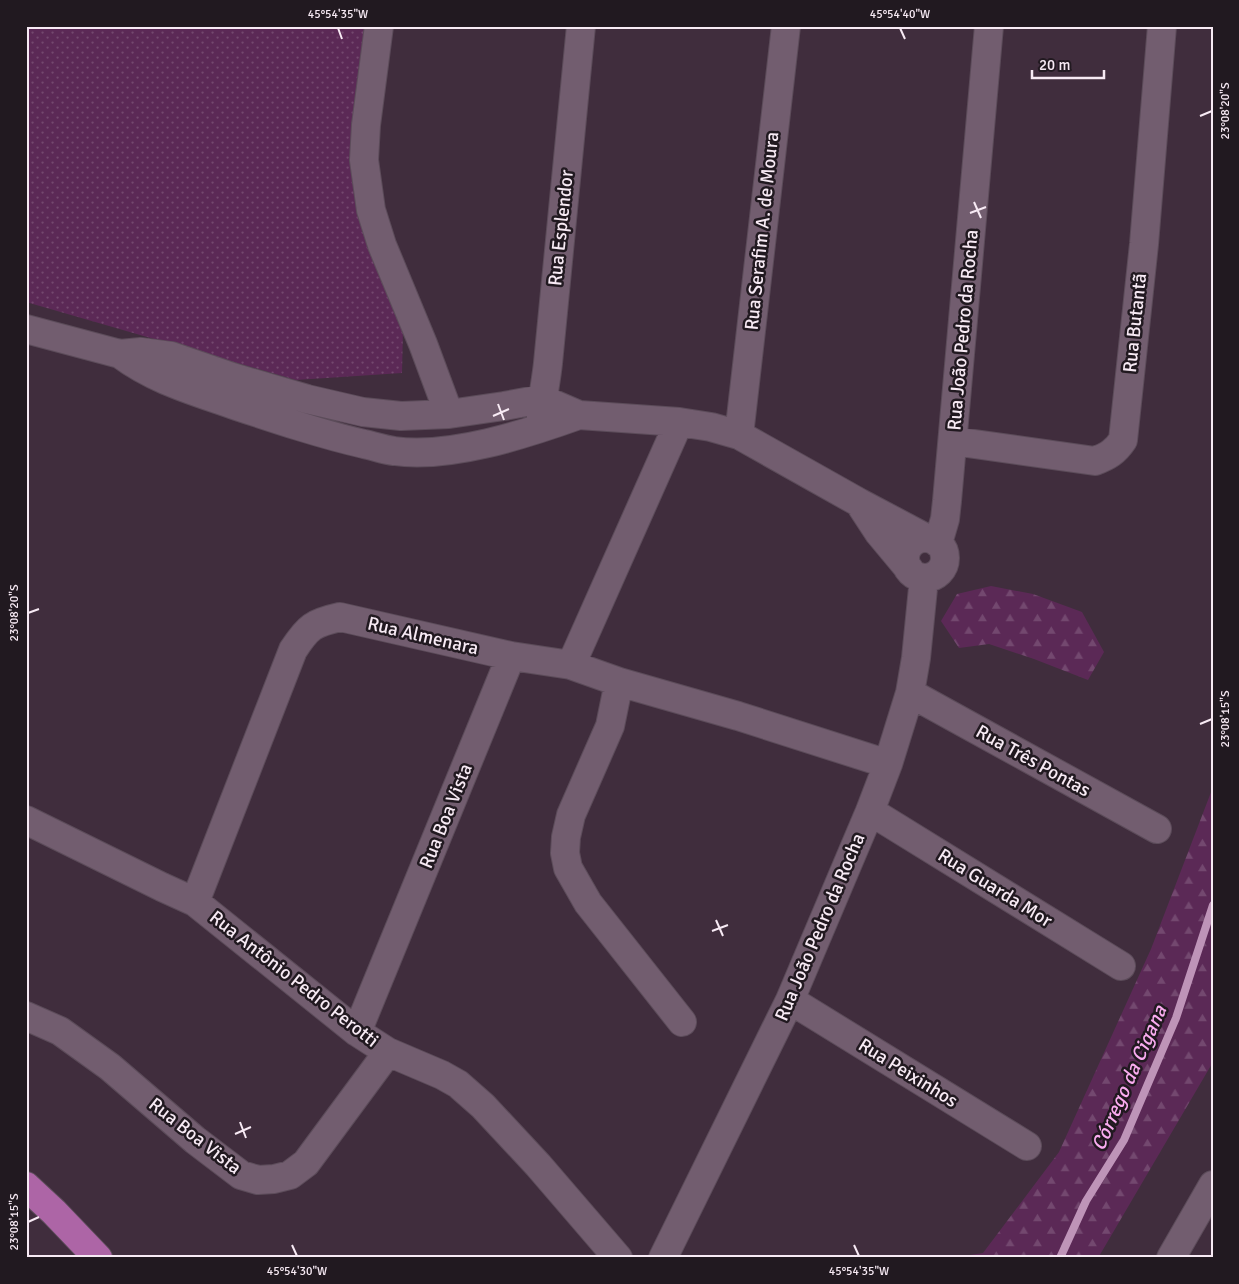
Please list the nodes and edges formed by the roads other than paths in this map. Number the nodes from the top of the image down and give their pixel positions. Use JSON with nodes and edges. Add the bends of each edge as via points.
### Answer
{"nodes":[{"id":1,"x":378,"y":26,"type":"edge"},
{"id":2,"x":581,"y":26,"type":"edge"},
{"id":3,"x":786,"y":26,"type":"edge"},
{"id":4,"x":989,"y":26,"type":"edge"},
{"id":5,"x":1162,"y":26,"type":"edge"},
{"id":6,"x":26,"y":329,"type":"edge"},
{"id":7,"x":120,"y":354,"type":"junction"},
{"id":8,"x":542,"y":399,"type":"junction"},
{"id":9,"x":449,"y":414,"type":"junction"},
{"id":10,"x":578,"y":415,"type":"junction"},
{"id":11,"x":678,"y":422,"type":"junction"},
{"id":12,"x":541,"y":429,"type":"junction"},
{"id":13,"x":739,"y":435,"type":"junction"},
{"id":14,"x":953,"y":441,"type":"junction"},
{"id":15,"x":860,"y":503,"type":"junction"},
{"id":16,"x":932,"y":541,"type":"junction"},
{"id":17,"x":916,"y":574,"type":"junction"},
{"id":18,"x":511,"y":656,"type":"junction"},
{"id":19,"x":571,"y":665,"type":"junction"},
{"id":20,"x":619,"y":682,"type":"junction"},
{"id":21,"x":910,"y":693,"type":"junction"},
{"id":22,"x":888,"y":764,"type":"junction"},
{"id":23,"x":870,"y":811,"type":"junction"},
{"id":24,"x":26,"y":820,"type":"edge"},
{"id":25,"x":1157,"y":829,"type":"dead end"},
{"id":26,"x":195,"y":902,"type":"junction"},
{"id":27,"x":1121,"y":966,"type":"dead end"},
{"id":28,"x":790,"y":1000,"type":"junction"},
{"id":29,"x":26,"y":1016,"type":"edge"},
{"id":30,"x":682,"y":1022,"type":"dead end"},
{"id":31,"x":358,"y":1032,"type":"junction"},
{"id":32,"x":388,"y":1052,"type":"junction"},
{"id":33,"x":1027,"y":1146,"type":"dead end"},
{"id":34,"x":26,"y":1186,"type":"edge"},
{"id":35,"x":1213,"y":1186,"type":"edge"},
{"id":36,"x":98,"y":1258,"type":"edge"},
{"id":37,"x":618,"y":1258,"type":"edge"},
{"id":38,"x":664,"y":1258,"type":"edge"},
{"id":39,"x":1171,"y":1258,"type":"edge"}],
"edges":[{"from":1,"to":9,"type":"street","via":[[364,160],[371,210]]},
{"from":2,"to":8,"type":"street","name":"Rua Esplendor"},
{"from":3,"to":13,"type":"street","name":"Rua Serafim A. de Moura"},
{"from":4,"to":14,"type":"street","name":"Rua João Pedro da Rocha"},
{"from":5,"to":14,"type":"street","name":"Rua Butantã","via":[[1144,244],[1123,440],[1117,450],[1095,460]]},
{"from":6,"to":7,"type":"street"},
{"from":7,"to":9,"type":"street","via":[[141,352],[172,356],[306,399],[363,412],[401,416]]},
{"from":7,"to":12,"type":"street","via":[[160,379],[286,423],[394,451],[465,447]]},
{"from":8,"to":9,"type":"street"},
{"from":8,"to":10,"type":"street"},
{"from":8,"to":12,"type":"street","name":"Rua Esplendor"},
{"from":10,"to":11,"type":"street"},
{"from":10,"to":12,"type":"street"},
{"from":11,"to":13,"type":"street"},
{"from":11,"to":19,"type":"street"},
{"from":13,"to":15,"type":"street"},
{"from":14,"to":16,"type":"street","name":"Rua João Pedro da Rocha","via":[[945,519]]},
{"from":15,"to":16,"type":"street"},
{"from":15,"to":17,"type":"street","via":[[879,533]]},
{"from":16,"to":17,"type":"street","via":[[944,553],[943,565],[936,574]]},
{"from":17,"to":21,"type":"street","name":"Rua João Pedro da Rocha","via":[[916,658]]},
{"from":18,"to":19,"type":"street","name":"Rua Almenara"},
{"from":18,"to":26,"type":"street","name":"Rua Almenara","via":[[340,617],[319,621],[293,650]]},
{"from":18,"to":31,"type":"street","name":"Rua Boa Vista"},
{"from":19,"to":20,"type":"street","name":"Rua Almenara"},
{"from":20,"to":22,"type":"street","name":"Rua Almenara"},
{"from":20,"to":30,"type":"street","via":[[610,726],[571,816],[566,837],[568,868],[588,903]]},
{"from":21,"to":22,"type":"street","name":"Rua João Pedro da Rocha"},
{"from":21,"to":25,"type":"street","name":"Rua Três Pontas"},
{"from":22,"to":23,"type":"street","name":"Rua João Pedro da Rocha"},
{"from":23,"to":27,"type":"street","name":"Rua Guarda Mor"},
{"from":23,"to":28,"type":"street","name":"Rua João Pedro da Rocha"},
{"from":24,"to":26,"type":"street","name":"Rua Antônio Pedro Perotti"},
{"from":26,"to":31,"type":"street","name":"Rua Antônio Pedro Perotti"},
{"from":28,"to":33,"type":"street","name":"Rua Peixinhos"},
{"from":28,"to":38,"type":"street","name":"Rua João Pedro da Rocha"},
{"from":29,"to":32,"type":"street","name":"Rua Boa Vista","via":[[60,1031],[110,1067],[195,1140],[241,1174],[258,1180],[290,1175],[306,1164]]},
{"from":31,"to":32,"type":"street","name":"Rua Antônio Pedro Perotti"},
{"from":32,"to":37,"type":"street","name":"Rua Antônio Pedro Perotti","via":[[458,1084],[538,1165]]},
{"from":34,"to":36,"type":"main road"},
{"from":35,"to":39,"type":"street"}]}
